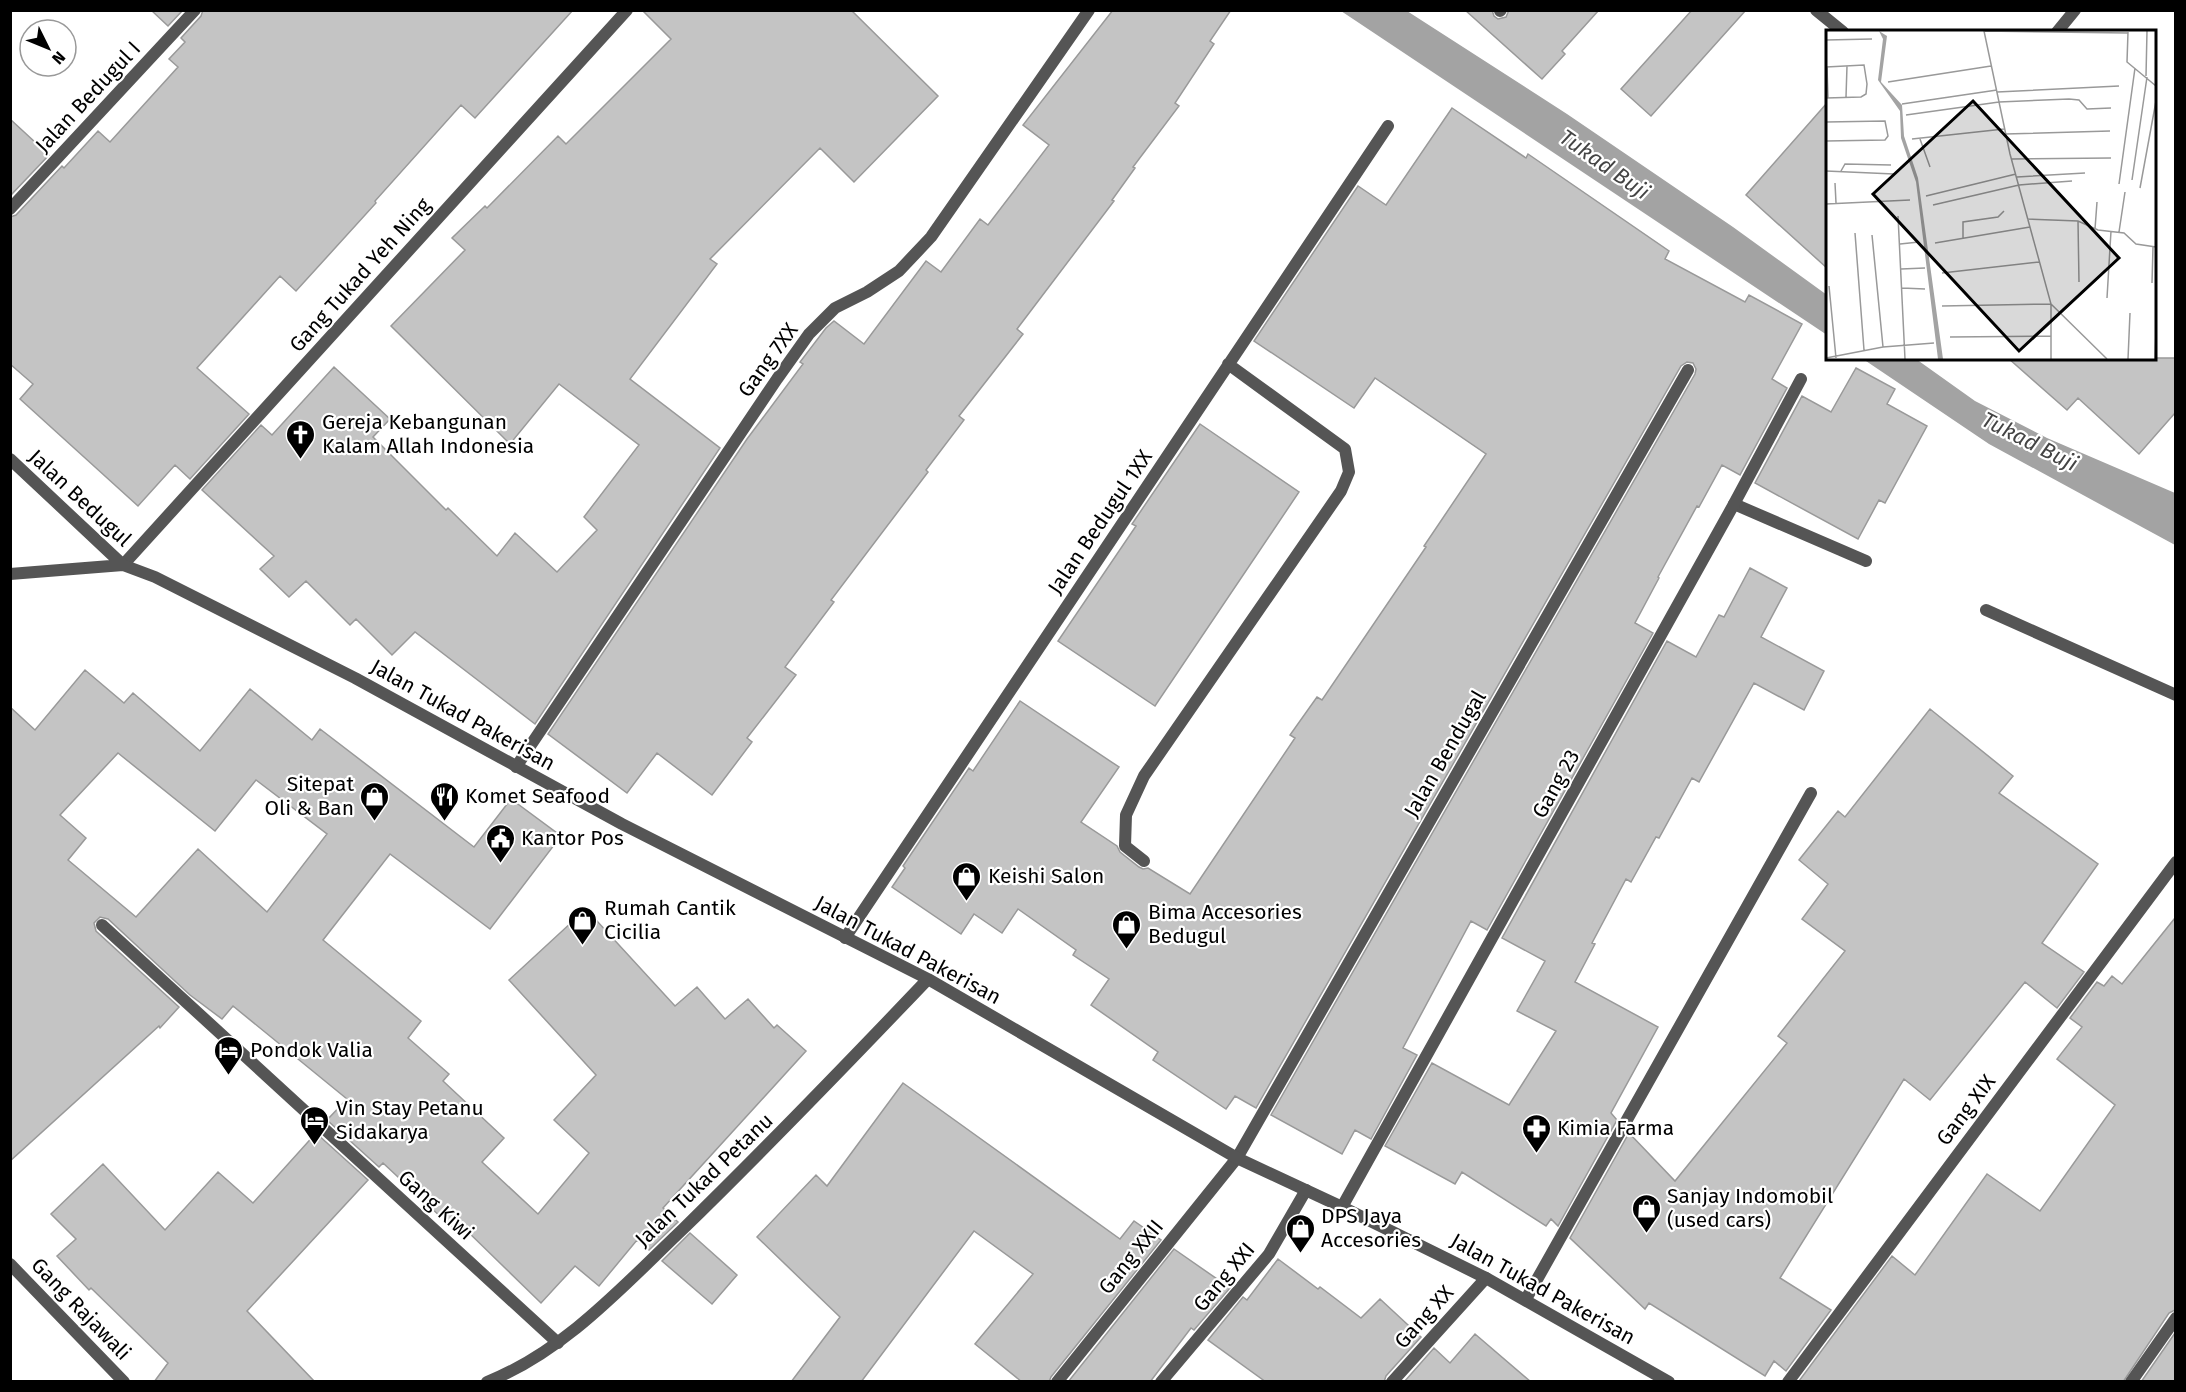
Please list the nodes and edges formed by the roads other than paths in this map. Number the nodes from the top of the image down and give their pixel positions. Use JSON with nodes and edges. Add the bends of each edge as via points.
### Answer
{"nodes":[{"id":1,"x":195,"y":10,"type":"edge"},
{"id":2,"x":627,"y":10,"type":"edge"},
{"id":3,"x":1089,"y":10,"type":"edge"},
{"id":4,"x":1816,"y":10,"type":"edge"},
{"id":5,"x":2075,"y":10,"type":"edge"},
{"id":6,"x":1841,"y":30,"type":"edge"},
{"id":7,"x":2059,"y":30,"type":"edge"},
{"id":8,"x":1388,"y":126,"type":"dead end"},
{"id":9,"x":10,"y":209,"type":"edge"},
{"id":10,"x":1228,"y":364,"type":"junction"},
{"id":11,"x":1688,"y":370,"type":"dead end"},
{"id":12,"x":1801,"y":379,"type":"dead end"},
{"id":13,"x":10,"y":459,"type":"edge"},
{"id":14,"x":1734,"y":504,"type":"junction"},
{"id":15,"x":1866,"y":561,"type":"dead end"},
{"id":16,"x":123,"y":565,"type":"junction"},
{"id":17,"x":10,"y":574,"type":"edge"},
{"id":18,"x":1986,"y":610,"type":"dead end"},
{"id":19,"x":2175,"y":695,"type":"edge"},
{"id":20,"x":516,"y":767,"type":"junction"},
{"id":21,"x":1811,"y":793,"type":"dead end"},
{"id":22,"x":1144,"y":861,"type":"dead end"},
{"id":23,"x":2175,"y":862,"type":"edge"},
{"id":24,"x":102,"y":925,"type":"dead end"},
{"id":25,"x":845,"y":938,"type":"junction"},
{"id":26,"x":928,"y":979,"type":"junction"},
{"id":27,"x":1237,"y":1158,"type":"junction"},
{"id":28,"x":1306,"y":1190,"type":"junction"},
{"id":29,"x":1342,"y":1207,"type":"junction"},
{"id":30,"x":10,"y":1264,"type":"edge"},
{"id":31,"x":1486,"y":1278,"type":"junction"},
{"id":32,"x":1526,"y":1299,"type":"junction"},
{"id":33,"x":2175,"y":1318,"type":"edge"},
{"id":34,"x":558,"y":1343,"type":"junction"},
{"id":35,"x":124,"y":1382,"type":"edge"},
{"id":36,"x":487,"y":1382,"type":"edge"},
{"id":37,"x":1057,"y":1382,"type":"edge"},
{"id":38,"x":1161,"y":1382,"type":"edge"},
{"id":39,"x":1392,"y":1382,"type":"edge"},
{"id":40,"x":1669,"y":1382,"type":"edge"},
{"id":41,"x":1788,"y":1382,"type":"edge"},
{"id":42,"x":2131,"y":1382,"type":"edge"}],
"edges":[{"from":1,"to":9,"type":"street","name":"Jalan Bedugul I"},
{"from":2,"to":16,"type":"street","name":"Gang Tukad Yeh Ning"},
{"from":3,"to":20,"type":"street","name":"Gang 7XX","via":[[931,237],[899,271],[835,308],[809,334]]},
{"from":4,"to":6,"type":"street"},
{"from":5,"to":7,"type":"street"},
{"from":8,"to":10,"type":"street","name":"Jalan Bedugul 1XX"},
{"from":10,"to":22,"type":"street","via":[[1345,449],[1349,472],[1341,491],[1144,776],[1126,815],[1125,846]]},
{"from":10,"to":25,"type":"street","name":"Jalan Bedugul 1XX"},
{"from":11,"to":27,"type":"street","name":"Jalan Bendugal"},
{"from":12,"to":14,"type":"street","name":"Gang 23"},
{"from":13,"to":16,"type":"street","name":"Jalan Bedugul"},
{"from":14,"to":15,"type":"street"},
{"from":14,"to":29,"type":"street","name":"Gang 23"},
{"from":16,"to":17,"type":"street"},
{"from":16,"to":20,"type":"street","name":"Jalan Tukad Pakerisan","via":[[155,577],[355,678]]},
{"from":18,"to":19,"type":"street"},
{"from":20,"to":25,"type":"street","name":"Jalan Tukad Pakerisan"},
{"from":21,"to":32,"type":"street"},
{"from":23,"to":41,"type":"street","name":"Gang XIX"},
{"from":24,"to":34,"type":"street","name":"Gang Kiwi"},
{"from":25,"to":26,"type":"street","name":"Jalan Tukad Pakerisan"},
{"from":26,"to":27,"type":"street","name":"Jalan Tukad Pakerisan"},
{"from":26,"to":34,"type":"street","name":"Jalan Tukad Petanu","via":[[771,1143],[613,1297]]},
{"from":27,"to":28,"type":"street","name":"Jalan Tukad Pakerisan"},
{"from":27,"to":37,"type":"street","name":"Gang XXII"},
{"from":28,"to":29,"type":"street","name":"Jalan Tukad Pakerisan"},
{"from":28,"to":38,"type":"street","name":"Gang XXI","via":[[1269,1254]]},
{"from":29,"to":31,"type":"street","name":"Jalan Tukad Pakerisan"},
{"from":30,"to":35,"type":"street","name":"Gang Rajawali"},
{"from":31,"to":32,"type":"street","name":"Jalan Tukad Pakerisan"},
{"from":31,"to":39,"type":"street","name":"Gang XX"},
{"from":32,"to":40,"type":"street","name":"Jalan Tukad Pakerisan"},
{"from":33,"to":42,"type":"street"},
{"from":34,"to":36,"type":"street","name":"Jalan Tukad Petanu","via":[[515,1371]]}]}
